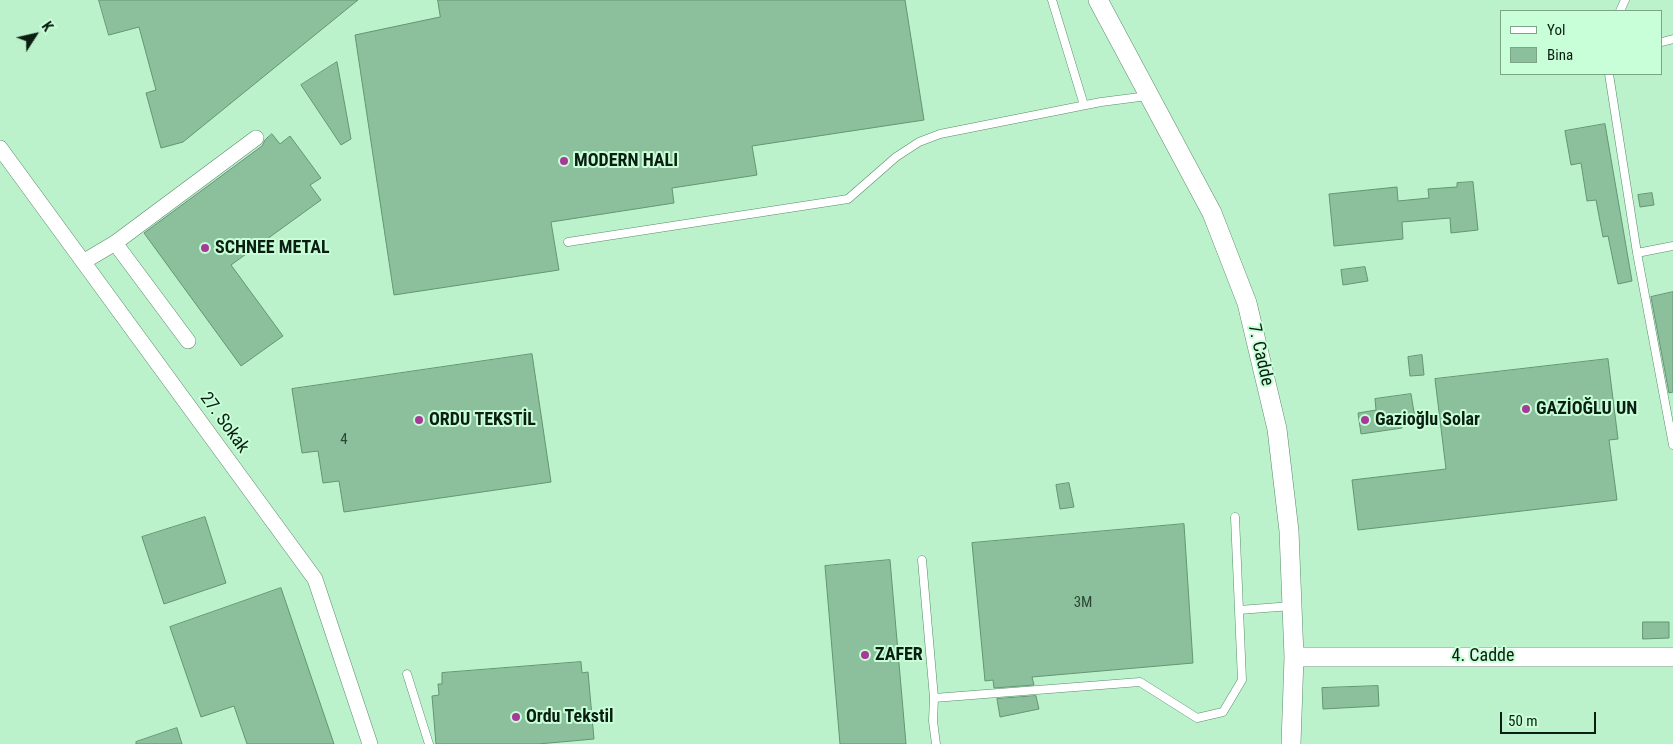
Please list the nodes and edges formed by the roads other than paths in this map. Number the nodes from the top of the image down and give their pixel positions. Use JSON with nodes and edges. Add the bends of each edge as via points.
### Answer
{"nodes":[{"id":1,"x":1052,"y":0,"type":"edge"},
{"id":2,"x":1098,"y":0,"type":"edge"},
{"id":3,"x":1609,"y":75,"type":"edge"},
{"id":4,"x":1150,"y":96,"type":"junction"},
{"id":5,"x":1084,"y":105,"type":"junction"},
{"id":6,"x":256,"y":138,"type":"dead end"},
{"id":7,"x":0,"y":148,"type":"edge"},
{"id":8,"x":568,"y":242,"type":"dead end"},
{"id":9,"x":115,"y":243,"type":"junction"},
{"id":10,"x":1673,"y":246,"type":"edge"},
{"id":11,"x":1637,"y":253,"type":"junction"},
{"id":12,"x":83,"y":262,"type":"junction"},
{"id":13,"x":188,"y":342,"type":"dead end"},
{"id":14,"x":1673,"y":445,"type":"edge"},
{"id":15,"x":1235,"y":517,"type":"dead end"},
{"id":16,"x":922,"y":560,"type":"dead end"},
{"id":17,"x":1292,"y":606,"type":"junction"},
{"id":18,"x":1239,"y":610,"type":"junction"},
{"id":19,"x":1294,"y":656,"type":"junction"},
{"id":20,"x":1673,"y":657,"type":"edge"},
{"id":21,"x":407,"y":674,"type":"dead end"},
{"id":22,"x":934,"y":698,"type":"junction"},
{"id":23,"x":370,"y":744,"type":"edge"},
{"id":24,"x":429,"y":744,"type":"edge"},
{"id":25,"x":936,"y":744,"type":"edge"},
{"id":26,"x":1291,"y":744,"type":"edge"}],
"edges":[{"from":1,"to":5,"type":"lane"},
{"from":2,"to":4,"type":"street","name":"7. Cadde"},
{"from":3,"to":11,"type":"lane"},
{"from":4,"to":5,"type":"lane"},
{"from":4,"to":17,"type":"street","name":"7. Cadde","via":[[1212,213],[1247,303],[1278,429],[1289,531]]},
{"from":5,"to":8,"type":"lane","via":[[940,134],[919,142],[896,157],[848,199]]},
{"from":6,"to":9,"type":"street"},
{"from":7,"to":12,"type":"street","name":"27. Sokak"},
{"from":9,"to":12,"type":"street"},
{"from":9,"to":13,"type":"street"},
{"from":10,"to":11,"type":"lane"},
{"from":11,"to":14,"type":"lane"},
{"from":12,"to":23,"type":"street","name":"27. Sokak","via":[[315,579]]},
{"from":15,"to":18,"type":"lane"},
{"from":16,"to":22,"type":"lane"},
{"from":17,"to":18,"type":"lane"},
{"from":17,"to":19,"type":"street","name":"7. Cadde"},
{"from":18,"to":22,"type":"lane","via":[[1242,680],[1223,712],[1197,718],[1140,682]]},
{"from":19,"to":20,"type":"street","name":"4. Cadde"},
{"from":19,"to":26,"type":"street","name":"7. Cadde"},
{"from":21,"to":24,"type":"lane"},
{"from":22,"to":25,"type":"lane"}]}
